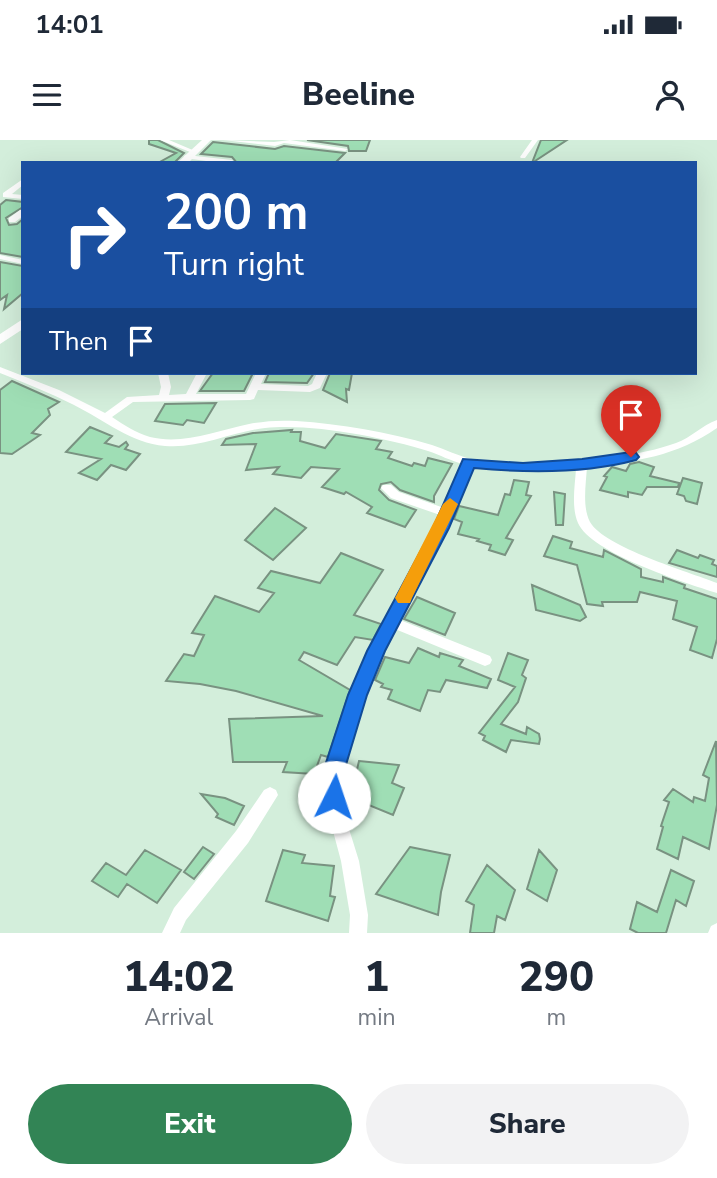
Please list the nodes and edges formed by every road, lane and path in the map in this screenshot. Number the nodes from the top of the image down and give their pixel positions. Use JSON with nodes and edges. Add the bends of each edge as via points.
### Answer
{"nodes":[{"id":1,"x":163,"y":140,"type":"edge"},
{"id":2,"x":207,"y":140,"type":"edge"},
{"id":3,"x":226,"y":140,"type":"edge"},
{"id":4,"x":283,"y":140,"type":"edge"},
{"id":5,"x":535,"y":140,"type":"edge"},
{"id":6,"x":345,"y":149,"type":"dead end"},
{"id":7,"x":187,"y":157,"type":"edge"},
{"id":8,"x":523,"y":157,"type":"dead end"},
{"id":9,"x":223,"y":161,"type":"edge"},
{"id":10,"x":21,"y":183,"type":"edge"},
{"id":11,"x":2,"y":197,"type":"edge"},
{"id":12,"x":21,"y":197,"type":"edge"},
{"id":13,"x":21,"y":213,"type":"edge"},
{"id":14,"x":21,"y":222,"type":"edge"},
{"id":15,"x":0,"y":257,"type":"edge"},
{"id":16,"x":21,"y":262,"type":"edge"},
{"id":17,"x":21,"y":324,"type":"edge"},
{"id":18,"x":0,"y":340,"type":"edge"},
{"id":19,"x":0,"y":370,"type":"edge"},
{"id":20,"x":163,"y":375,"type":"edge"},
{"id":21,"x":201,"y":375,"type":"edge"},
{"id":22,"x":260,"y":375,"type":"edge"},
{"id":23,"x":321,"y":375,"type":"edge"},
{"id":24,"x":256,"y":387,"type":"junction"},
{"id":25,"x":163,"y":397,"type":"junction"},
{"id":26,"x":189,"y":397,"type":"junction"},
{"id":27,"x":106,"y":417,"type":"junction"},
{"id":28,"x":717,"y":423,"type":"edge"},
{"id":29,"x":468,"y":463,"type":"junction"},
{"id":30,"x":582,"y":464,"type":"junction"},
{"id":31,"x":387,"y":488,"type":"dead end"},
{"id":32,"x":446,"y":513,"type":"junction"},
{"id":33,"x":717,"y":588,"type":"edge"},
{"id":34,"x":392,"y":622,"type":"junction"},
{"id":35,"x":485,"y":660,"type":"dead end"},
{"id":36,"x":270,"y":795,"type":"dead end"},
{"id":37,"x":171,"y":933,"type":"edge"},
{"id":38,"x":358,"y":933,"type":"edge"}],
"edges":[{"from":1,"to":7,"type":"street"},
{"from":2,"to":7,"type":"street"},
{"from":3,"to":4,"type":"street","via":[[270,144]]},
{"from":4,"to":6,"type":"street"},
{"from":5,"to":8,"type":"street"},
{"from":7,"to":9,"type":"street"},
{"from":10,"to":11,"type":"street"},
{"from":11,"to":12,"type":"street"},
{"from":13,"to":14,"type":"street","via":[[12,220]]},
{"from":15,"to":16,"type":"street"},
{"from":17,"to":18,"type":"street"},
{"from":19,"to":27,"type":"street"},
{"from":20,"to":25,"type":"street"},
{"from":21,"to":26,"type":"street"},
{"from":22,"to":24,"type":"street"},
{"from":23,"to":24,"type":"street","via":[[310,389]]},
{"from":24,"to":26,"type":"street","via":[[247,398]]},
{"from":25,"to":26,"type":"street"},
{"from":25,"to":27,"type":"street","via":[[131,399]]},
{"from":27,"to":29,"type":"street","via":[[133,434],[163,442],[195,441],[278,424],[383,438]]},
{"from":28,"to":30,"type":"street","via":[[672,448]]},
{"from":29,"to":30,"type":"street","via":[[506,468]]},
{"from":29,"to":32,"type":"street"},
{"from":30,"to":33,"type":"street","via":[[580,505],[588,530],[614,548]]},
{"from":31,"to":32,"type":"street"},
{"from":32,"to":34,"type":"street"},
{"from":34,"to":35,"type":"street"},
{"from":34,"to":38,"type":"street","via":[[356,701],[332,778],[350,860]]},
{"from":36,"to":37,"type":"street","via":[[180,914]]}]}
